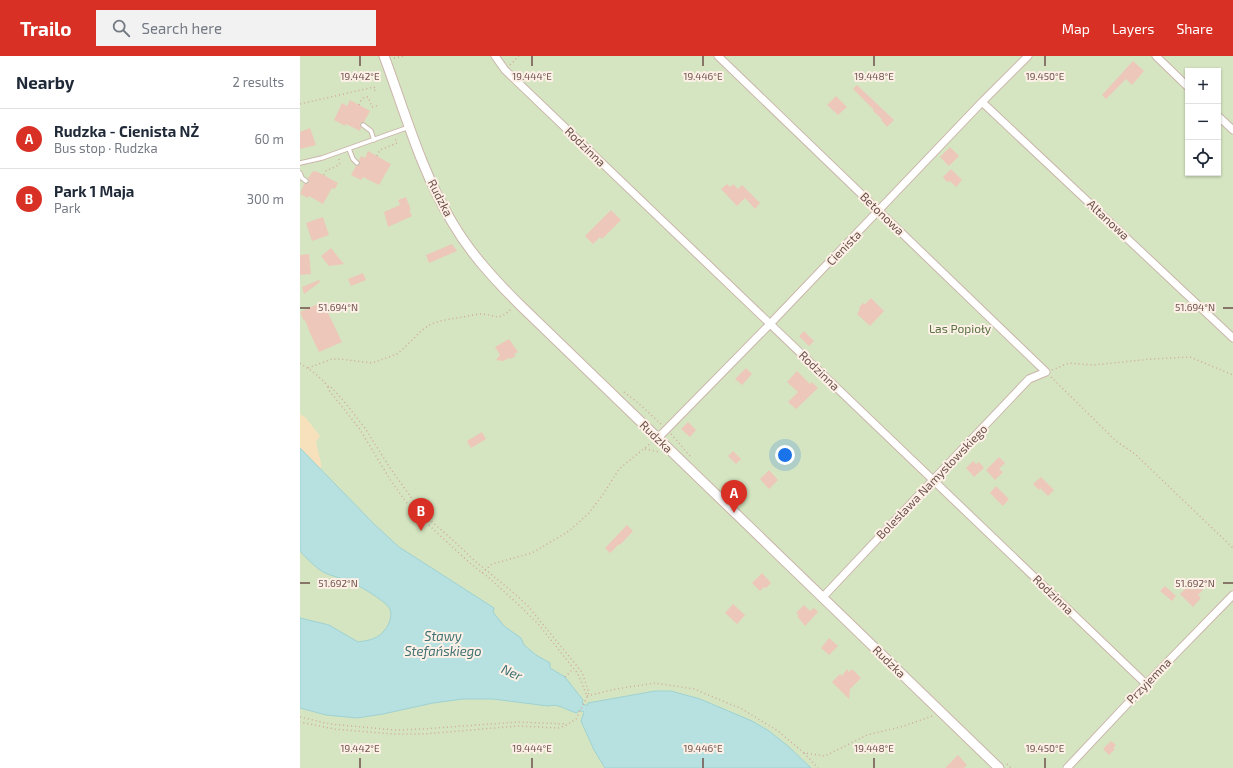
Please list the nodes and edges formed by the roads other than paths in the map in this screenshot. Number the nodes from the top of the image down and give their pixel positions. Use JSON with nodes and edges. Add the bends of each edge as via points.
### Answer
{"nodes":[{"id":1,"x":495,"y":56,"type":"edge"},
{"id":2,"x":718,"y":56,"type":"edge"},
{"id":3,"x":1028,"y":56,"type":"edge"},
{"id":4,"x":1156,"y":56,"type":"edge"},
{"id":5,"x":388,"y":58,"type":"edge"},
{"id":6,"x":1185,"y":84,"type":"edge"},
{"id":7,"x":982,"y":102,"type":"junction"},
{"id":8,"x":1221,"y":119,"type":"edge"},
{"id":9,"x":363,"y":125,"type":"dead end"},
{"id":10,"x":410,"y":127,"type":"junction"},
{"id":11,"x":1233,"y":130,"type":"edge"},
{"id":12,"x":374,"y":140,"type":"junction"},
{"id":13,"x":349,"y":149,"type":"junction"},
{"id":14,"x":300,"y":163,"type":"edge"},
{"id":15,"x":357,"y":163,"type":"dead end"},
{"id":16,"x":300,"y":173,"type":"edge"},
{"id":17,"x":306,"y":180,"type":"dead end"},
{"id":18,"x":878,"y":212,"type":"junction"},
{"id":19,"x":770,"y":324,"type":"junction"},
{"id":20,"x":1233,"y":338,"type":"edge"},
{"id":21,"x":1046,"y":372,"type":"joint"},
{"id":22,"x":658,"y":438,"type":"junction"},
{"id":23,"x":933,"y":480,"type":"junction"},
{"id":24,"x":1233,"y":595,"type":"edge"},
{"id":25,"x":822,"y":598,"type":"junction"},
{"id":26,"x":1146,"y":684,"type":"junction"},
{"id":27,"x":999,"y":768,"type":"edge"},
{"id":28,"x":1067,"y":768,"type":"edge"}],
"edges":[{"from":1,"to":19,"type":"street","name":"Rodzinna","via":[[505,70]]},
{"from":2,"to":18,"type":"street","name":"Betonowa"},
{"from":3,"to":7,"type":"street","name":"Cienista"},
{"from":4,"to":6,"type":"street"},
{"from":5,"to":10,"type":"street","name":"Rudzka"},
{"from":7,"to":18,"type":"street","name":"Cienista"},
{"from":7,"to":20,"type":"street","name":"Altanowa"},
{"from":8,"to":11,"type":"street"},
{"from":9,"to":12,"type":"lane","via":[[371,131]]},
{"from":10,"to":12,"type":"lane"},
{"from":10,"to":22,"type":"street","name":"Rudzka","via":[[431,183],[452,222],[480,262],[517,303]]},
{"from":12,"to":13,"type":"lane"},
{"from":13,"to":14,"type":"lane"},
{"from":13,"to":15,"type":"lane"},
{"from":16,"to":17,"type":"lane"},
{"from":18,"to":19,"type":"street","name":"Cienista"},
{"from":18,"to":21,"type":"street","name":"Betonowa"},
{"from":19,"to":22,"type":"street","name":"Cienista"},
{"from":19,"to":23,"type":"street","name":"Rodzinna"},
{"from":21,"to":23,"type":"street","name":"Bolesława Namysłowskiego","via":[[1029,379]]},
{"from":22,"to":25,"type":"street","name":"Rudzka"},
{"from":23,"to":25,"type":"street","name":"Bolesława Namysłowskiego"},
{"from":23,"to":26,"type":"street","name":"Rodzinna"},
{"from":24,"to":26,"type":"street","name":"Przyjemna"},
{"from":25,"to":27,"type":"street","name":"Rudzka"},
{"from":26,"to":28,"type":"street","name":"Przyjemna"}]}
